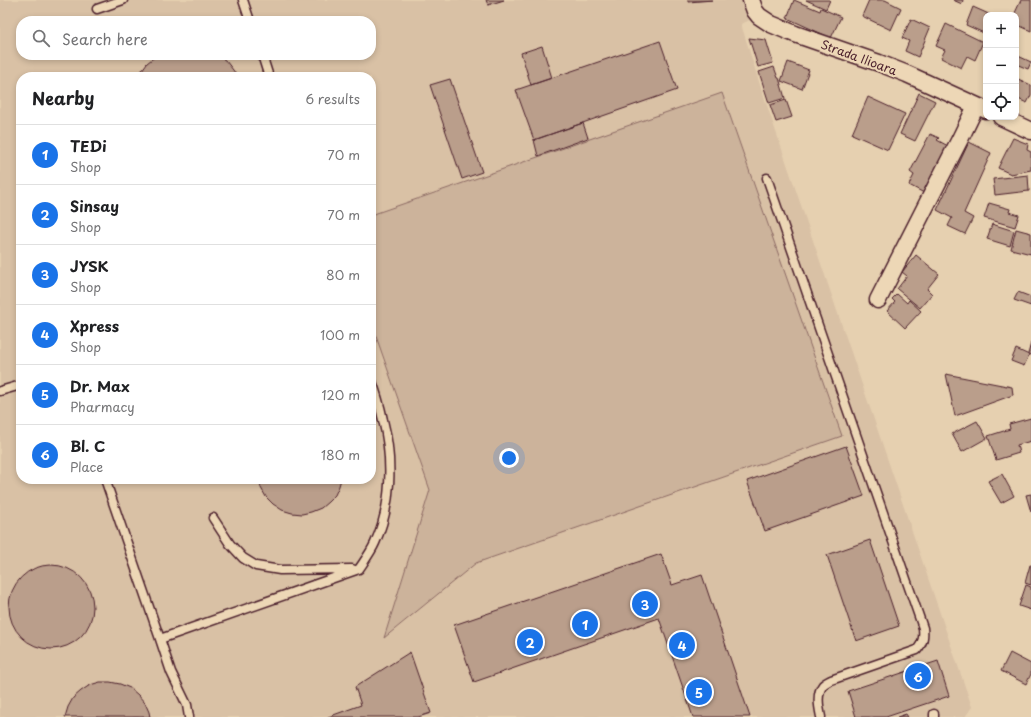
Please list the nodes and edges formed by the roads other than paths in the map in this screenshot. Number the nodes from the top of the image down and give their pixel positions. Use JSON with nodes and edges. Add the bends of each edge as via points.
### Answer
{"nodes":[{"id":1,"x":123,"y":0,"type":"edge"},
{"id":2,"x":243,"y":0,"type":"edge"},
{"id":3,"x":750,"y":0,"type":"edge"},
{"id":4,"x":97,"y":9,"type":"dead end"},
{"id":5,"x":248,"y":16,"type":"edge"},
{"id":6,"x":264,"y":60,"type":"edge"},
{"id":7,"x":267,"y":72,"type":"edge"},
{"id":8,"x":981,"y":108,"type":"edge"},
{"id":9,"x":1007,"y":120,"type":"edge"},
{"id":10,"x":1031,"y":131,"type":"edge"},
{"id":11,"x":767,"y":178,"type":"dead end"},
{"id":12,"x":878,"y":300,"type":"dead end"},
{"id":13,"x":16,"y":386,"type":"edge"},
{"id":14,"x":0,"y":391,"type":"edge"},
{"id":15,"x":376,"y":395,"type":"edge"},
{"id":16,"x":107,"y":484,"type":"edge"},
{"id":17,"x":213,"y":518,"type":"dead end"},
{"id":18,"x":359,"y":569,"type":"junction"},
{"id":19,"x":160,"y":639,"type":"junction"},
{"id":20,"x":189,"y":717,"type":"edge"},
{"id":21,"x":821,"y":717,"type":"edge"}],
"edges":[{"from":1,"to":4,"type":"lane"},
{"from":2,"to":5,"type":"lane"},
{"from":3,"to":8,"type":"street","name":"Strada Ilioara","via":[[759,16],[771,24],[900,71]]},
{"from":6,"to":7,"type":"lane"},
{"from":8,"to":12,"type":"street","name":"Strada Ilioara","via":[[961,137]]},
{"from":9,"to":10,"type":"street"},
{"from":11,"to":21,"type":"lane","via":[[924,636],[917,650],[824,684],[819,696]]},
{"from":13,"to":14,"type":"lane"},
{"from":15,"to":18,"type":"lane","via":[[384,421],[388,449],[388,498],[376,542]]},
{"from":16,"to":19,"type":"lane"},
{"from":17,"to":18,"type":"lane","via":[[230,544],[243,558],[256,566],[280,570]]},
{"from":18,"to":19,"type":"lane"},
{"from":19,"to":20,"type":"lane","via":[[171,672],[187,705]]}]}
